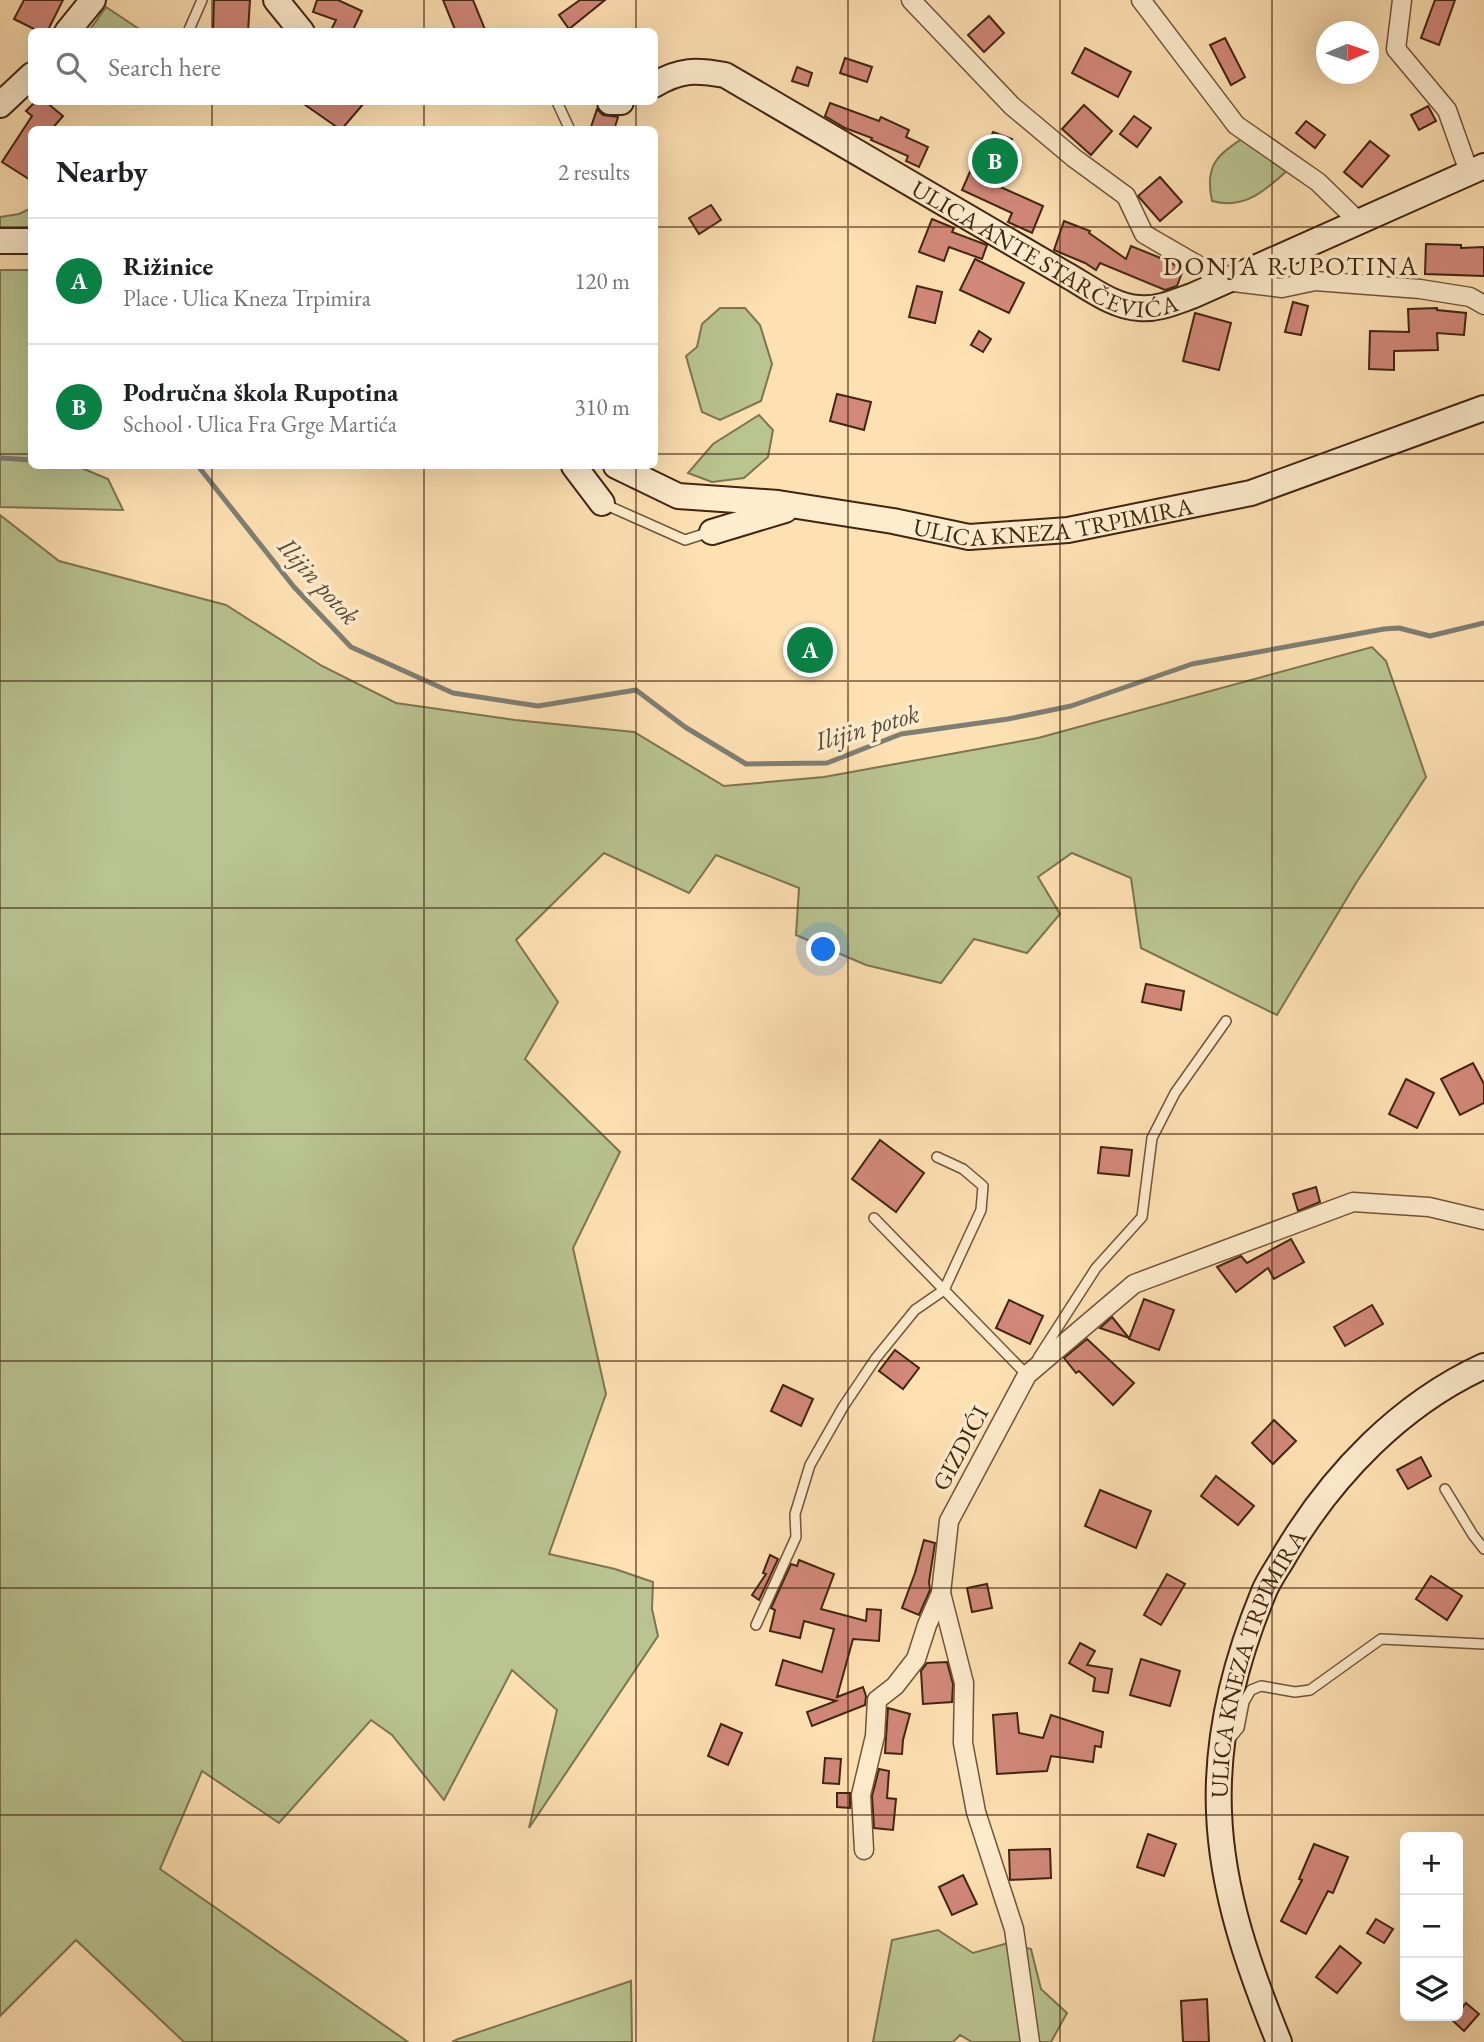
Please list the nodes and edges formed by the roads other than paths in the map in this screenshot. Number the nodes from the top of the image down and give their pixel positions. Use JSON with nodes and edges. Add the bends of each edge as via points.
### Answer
{"nodes":[{"id":1,"x":93,"y":0,"type":"edge"},
{"id":2,"x":202,"y":0,"type":"edge"},
{"id":3,"x":276,"y":0,"type":"edge"},
{"id":4,"x":911,"y":0,"type":"edge"},
{"id":5,"x":1141,"y":0,"type":"edge"},
{"id":6,"x":1402,"y":0,"type":"edge"},
{"id":7,"x":70,"y":28,"type":"edge"},
{"id":8,"x":190,"y":28,"type":"edge"},
{"id":9,"x":299,"y":28,"type":"edge"},
{"id":10,"x":28,"y":79,"type":"edge"},
{"id":11,"x":658,"y":83,"type":"edge"},
{"id":12,"x":0,"y":105,"type":"edge"},
{"id":13,"x":558,"y":105,"type":"edge"},
{"id":14,"x":568,"y":126,"type":"edge"},
{"id":15,"x":1476,"y":169,"type":"edge"},
{"id":16,"x":1359,"y":222,"type":"junction"},
{"id":17,"x":0,"y":241,"type":"edge"},
{"id":18,"x":28,"y":241,"type":"edge"},
{"id":19,"x":1225,"y":281,"type":"junction"},
{"id":20,"x":1484,"y":305,"type":"edge"},
{"id":21,"x":1484,"y":408,"type":"edge"},
{"id":22,"x":576,"y":469,"type":"edge"},
{"id":23,"x":622,"y":469,"type":"edge"},
{"id":24,"x":602,"y":503,"type":"joint"},
{"id":25,"x":798,"y":506,"type":"junction"},
{"id":26,"x":712,"y":532,"type":"joint"},
{"id":27,"x":1226,"y":1021,"type":"dead end"},
{"id":28,"x":937,"y":1157,"type":"dead end"},
{"id":29,"x":874,"y":1218,"type":"dead end"},
{"id":30,"x":1484,"y":1220,"type":"edge"},
{"id":31,"x":944,"y":1290,"type":"junction"},
{"id":32,"x":1484,"y":1366,"type":"edge"},
{"id":33,"x":1027,"y":1375,"type":"junction"},
{"id":34,"x":1445,"y":1489,"type":"dead end"},
{"id":35,"x":1484,"y":1549,"type":"edge"},
{"id":36,"x":941,"y":1593,"type":"junction"},
{"id":37,"x":756,"y":1625,"type":"dead end"},
{"id":38,"x":1484,"y":1644,"type":"edge"},
{"id":39,"x":1221,"y":1749,"type":"junction"},
{"id":40,"x":864,"y":1850,"type":"dead end"},
{"id":41,"x":1030,"y":2042,"type":"edge"},
{"id":42,"x":1279,"y":2042,"type":"edge"}],
"edges":[{"from":1,"to":7,"type":"main road"},
{"from":2,"to":8,"type":"lane"},
{"from":3,"to":9,"type":"main road"},
{"from":4,"to":19,"type":"street","via":[[1012,106],[1126,196],[1144,234]]},
{"from":5,"to":16,"type":"street","via":[[1236,125],[1318,181]]},
{"from":6,"to":15,"type":"street","via":[[1396,49],[1447,110]]},
{"from":10,"to":12,"type":"main road"},
{"from":11,"to":19,"type":"main road","name":"ULICA ANTE STARČEVIĆA","via":[[696,70],[725,75],[1112,300],[1138,309],[1161,306]]},
{"from":13,"to":14,"type":"lane"},
{"from":15,"to":16,"type":"main road","name":"ULICA ANTE STARČEVIĆA"},
{"from":16,"to":19,"type":"main road","name":"ULICA ANTE STARČEVIĆA"},
{"from":17,"to":18,"type":"main road"},
{"from":19,"to":20,"type":"street","via":[[1282,288],[1315,281],[1420,289],[1470,297]]},
{"from":21,"to":25,"type":"main road","name":"ULICA KNEZA TRPIMIRA","via":[[1251,492],[1068,530],[969,537]]},
{"from":22,"to":24,"type":"main road"},
{"from":23,"to":25,"type":"main road","name":"ULICA KNEZA TRPIMIRA","via":[[678,496]]},
{"from":24,"to":26,"type":"lane","via":[[685,540]]},
{"from":25,"to":26,"type":"main road"},
{"from":27,"to":33,"type":"lane","via":[[1175,1093],[1152,1138],[1142,1217],[1096,1268]]},
{"from":28,"to":31,"type":"lane","via":[[984,1186],[981,1210]]},
{"from":29,"to":31,"type":"lane"},
{"from":30,"to":33,"type":"street","name":"GIZDIĆI","via":[[1429,1207],[1353,1202],[1134,1284]]},
{"from":31,"to":33,"type":"lane"},
{"from":31,"to":37,"type":"lane","via":[[915,1310],[876,1358],[810,1465],[795,1514],[796,1537]]},
{"from":32,"to":39,"type":"main road","name":"ULICA KNEZA TRPIMIRA","via":[[1454,1379],[1381,1436],[1346,1468],[1301,1529],[1263,1592],[1235,1677]]},
{"from":33,"to":36,"type":"street","name":"GIZDIĆI","via":[[948,1521]]},
{"from":34,"to":35,"type":"lane"},
{"from":36,"to":40,"type":"street","via":[[916,1659],[877,1700],[875,1736],[861,1795]]},
{"from":36,"to":41,"type":"street","name":"GIZDIĆI","via":[[964,1683],[963,1743],[976,1812],[1014,1930]]},
{"from":38,"to":39,"type":"lane","via":[[1381,1639],[1310,1690],[1261,1686],[1251,1690],[1239,1728]]},
{"from":39,"to":42,"type":"main road","name":"ULICA KNEZA TRPIMIRA","via":[[1219,1812],[1229,1897]]}]}
